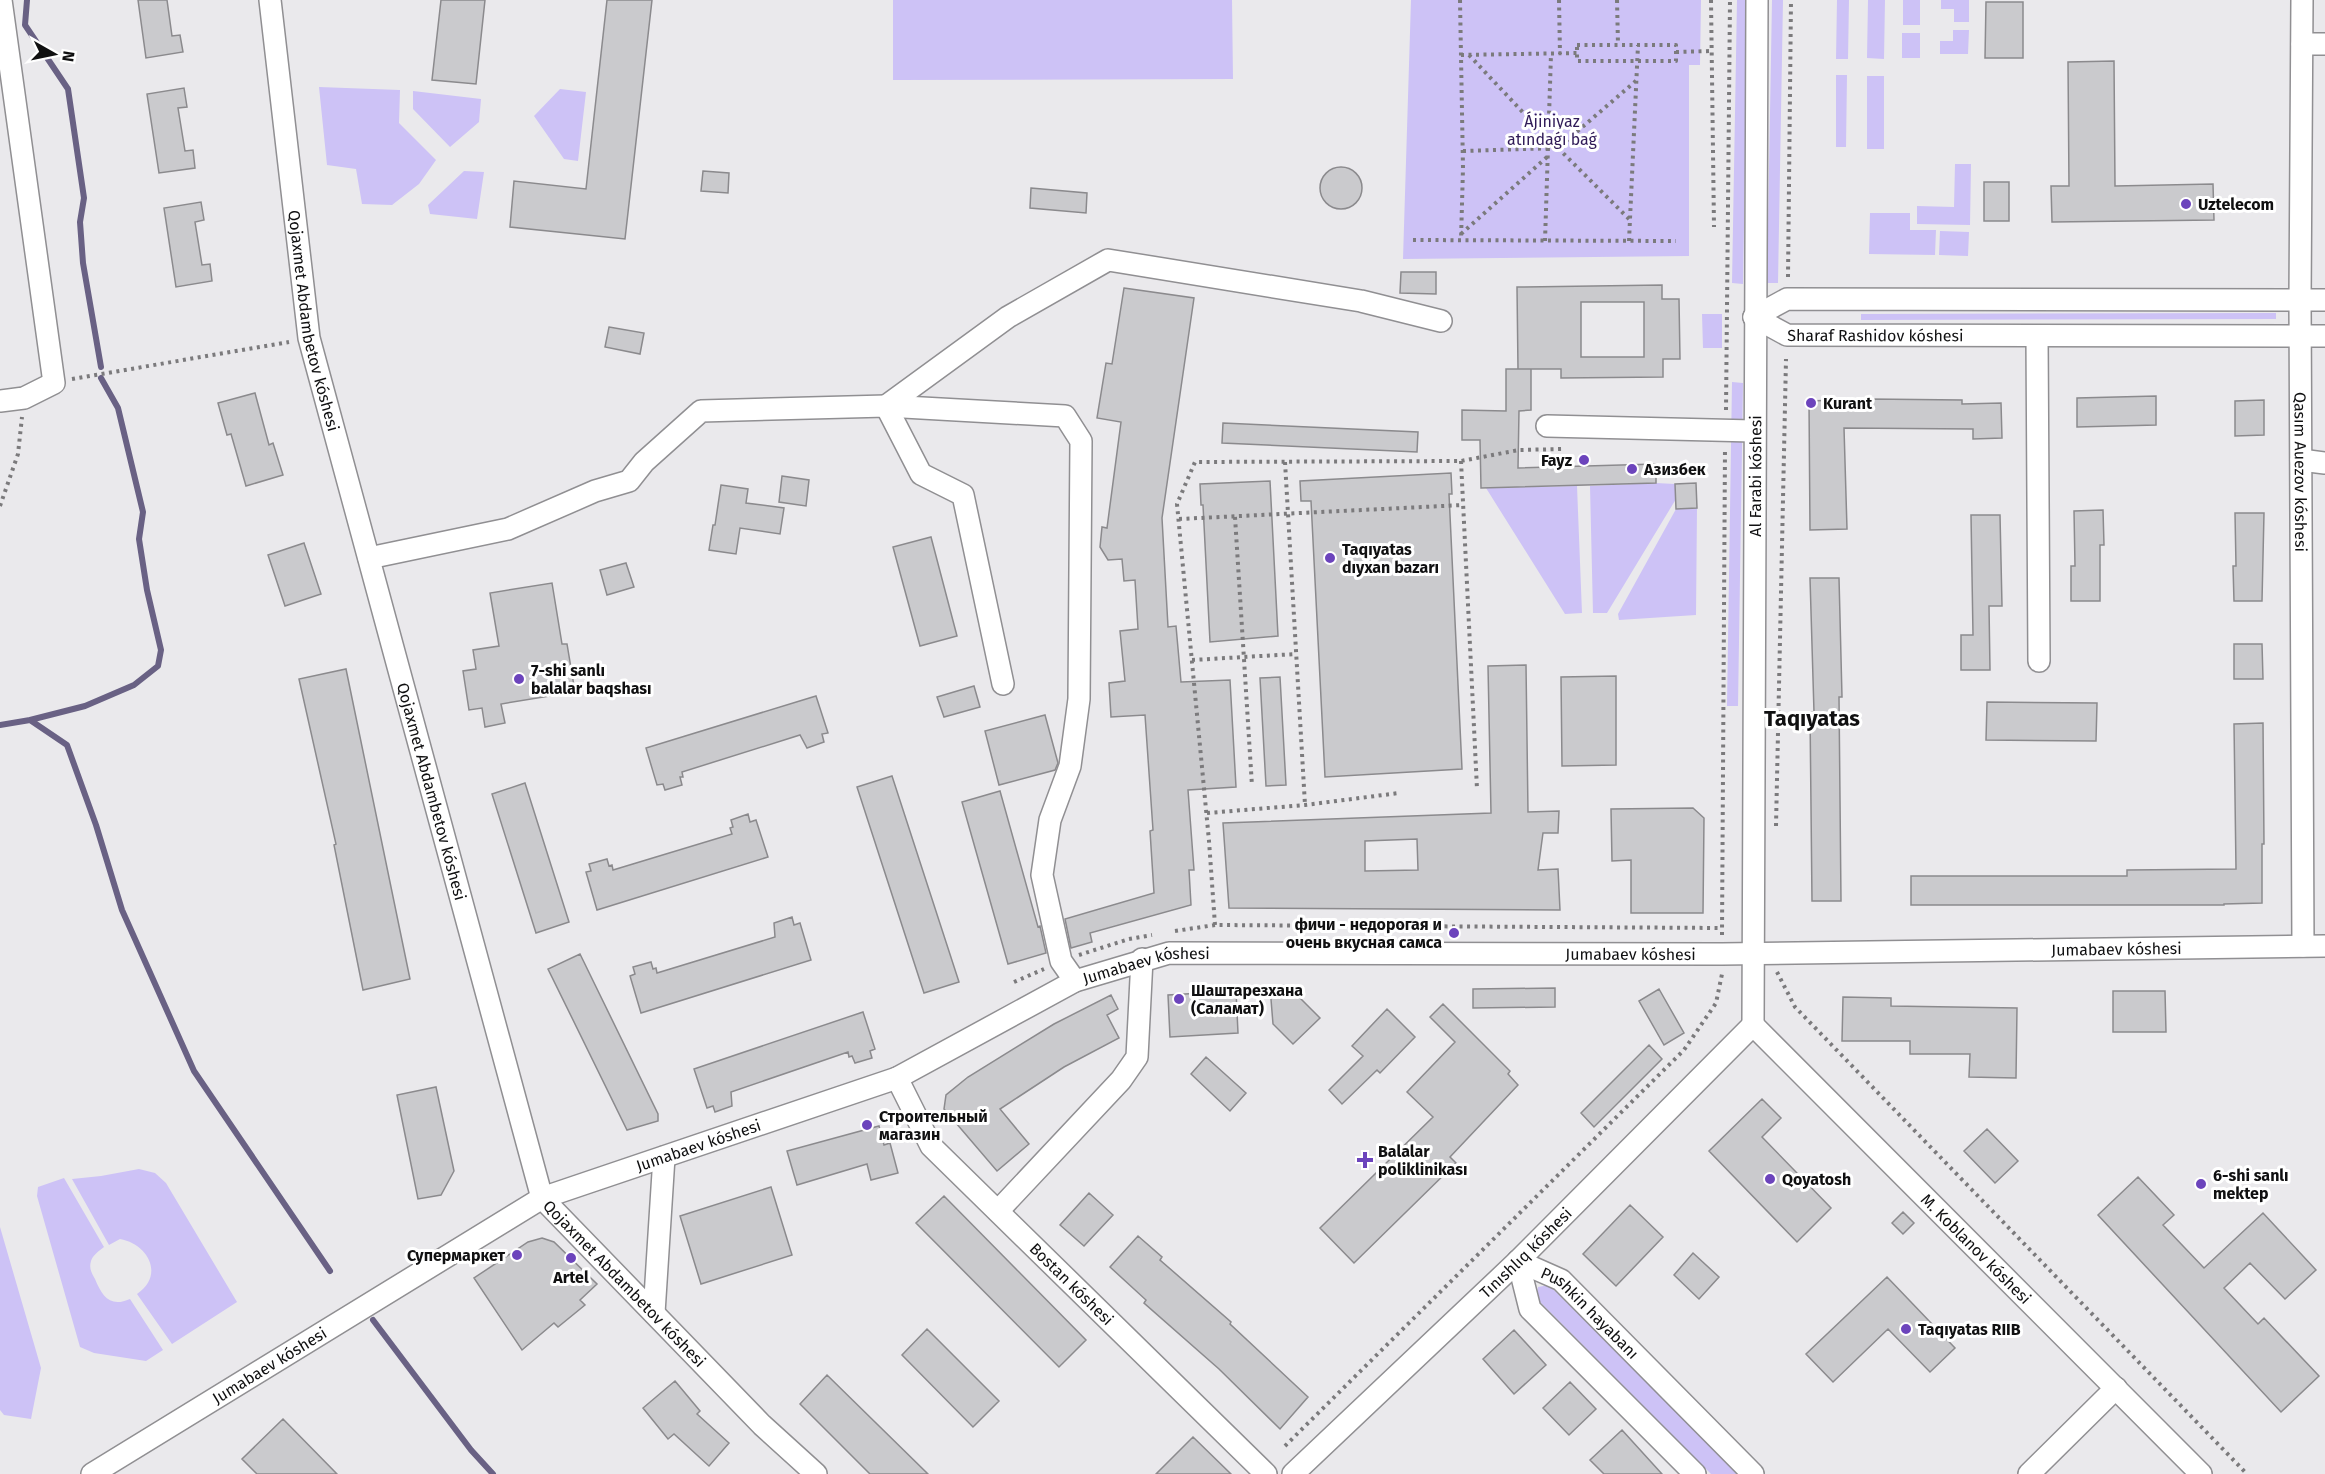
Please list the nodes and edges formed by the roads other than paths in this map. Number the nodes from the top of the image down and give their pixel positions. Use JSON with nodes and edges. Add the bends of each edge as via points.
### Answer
{"nodes":[{"id":1,"x":1,"y":0,"type":"edge"},
{"id":2,"x":270,"y":0,"type":"edge"},
{"id":3,"x":1757,"y":0,"type":"edge"},
{"id":4,"x":2302,"y":0,"type":"edge"},
{"id":5,"x":2302,"y":44,"type":"junction"},
{"id":6,"x":2325,"y":44,"type":"edge"},
{"id":7,"x":2300,"y":300,"type":"junction"},
{"id":8,"x":2325,"y":300,"type":"edge"},
{"id":9,"x":1754,"y":317,"type":"junction"},
{"id":10,"x":1441,"y":321,"type":"dead end"},
{"id":11,"x":2037,"y":336,"type":"junction"},
{"id":12,"x":2300,"y":336,"type":"junction"},
{"id":13,"x":2325,"y":336,"type":"edge"},
{"id":14,"x":0,"y":401,"type":"edge"},
{"id":15,"x":886,"y":406,"type":"junction"},
{"id":16,"x":1547,"y":426,"type":"dead end"},
{"id":17,"x":1753,"y":431,"type":"junction"},
{"id":18,"x":2301,"y":460,"type":"junction"},
{"id":19,"x":2325,"y":463,"type":"edge"},
{"id":20,"x":369,"y":558,"type":"junction"},
{"id":21,"x":2039,"y":661,"type":"dead end"},
{"id":22,"x":1003,"y":684,"type":"dead end"},
{"id":23,"x":2303,"y":946,"type":"junction"},
{"id":24,"x":2325,"y":946,"type":"edge"},
{"id":25,"x":1752,"y":953,"type":"junction"},
{"id":26,"x":1143,"y":959,"type":"junction"},
{"id":27,"x":1076,"y":981,"type":"junction"},
{"id":28,"x":1753,"y":1024,"type":"junction"},
{"id":29,"x":897,"y":1078,"type":"junction"},
{"id":30,"x":664,"y":1157,"type":"junction"},
{"id":31,"x":542,"y":1198,"type":"junction"},
{"id":32,"x":998,"y":1211,"type":"junction"},
{"id":33,"x":1518,"y":1261,"type":"junction"},
{"id":34,"x":654,"y":1314,"type":"junction"},
{"id":35,"x":2116,"y":1388,"type":"junction"},
{"id":36,"x":92,"y":1474,"type":"edge"},
{"id":37,"x":816,"y":1474,"type":"edge"},
{"id":38,"x":1266,"y":1474,"type":"edge"},
{"id":39,"x":1293,"y":1474,"type":"edge"},
{"id":40,"x":1695,"y":1474,"type":"edge"},
{"id":41,"x":1753,"y":1474,"type":"edge"},
{"id":42,"x":2029,"y":1474,"type":"edge"},
{"id":43,"x":2201,"y":1474,"type":"edge"}],
"edges":[{"from":1,"to":14,"type":"street","via":[[54,383],[24,398]]},
{"from":2,"to":20,"type":"street","name":"Qojaxmet Abdambetov kóshesi","via":[[309,338]]},
{"from":3,"to":9,"type":"street","name":"Al Farabi kóshesi"},
{"from":4,"to":5,"type":"street","name":"Qasım Auezov kóshesi"},
{"from":5,"to":6,"type":"street"},
{"from":5,"to":7,"type":"street","name":"Qasım Auezov kóshesi"},
{"from":7,"to":8,"type":"street","name":"Sharaf Rashidov kóshesi"},
{"from":7,"to":9,"type":"street","name":"Sharaf Rashidov kóshesi","via":[[1787,299]]},
{"from":7,"to":12,"type":"street","name":"Qasım Auezov kóshesi"},
{"from":9,"to":11,"type":"street","name":"Sharaf Rashidov kóshesi","via":[[1787,335]]},
{"from":9,"to":17,"type":"street","name":"Al Farabi kóshesi"},
{"from":10,"to":15,"type":"street","via":[[1361,301],[1108,260],[1008,317]]},
{"from":11,"to":12,"type":"street","name":"Sharaf Rashidov kóshesi"},
{"from":11,"to":21,"type":"street"},
{"from":12,"to":13,"type":"street","name":"Sharaf Rashidov kóshesi"},
{"from":12,"to":18,"type":"street","name":"Qasım Auezov kóshesi"},
{"from":15,"to":20,"type":"street","via":[[701,411],[644,462],[629,481],[595,491],[508,529]]},
{"from":15,"to":22,"type":"street","via":[[921,474],[963,495]]},
{"from":15,"to":27,"type":"street","via":[[1065,416],[1081,441],[1078,699],[1070,766],[1050,820],[1042,875],[1061,961]]},
{"from":16,"to":17,"type":"street","via":[[1722,441]]},
{"from":17,"to":25,"type":"street","name":"Al Farabi kóshesi"},
{"from":18,"to":19,"type":"street"},
{"from":18,"to":23,"type":"street","name":"Qasım Auezov kóshesi"},
{"from":20,"to":31,"type":"street","name":"Qojaxmet Abdambetov kóshesi"},
{"from":23,"to":24,"type":"street","name":"Jumabaev kóshesi"},
{"from":23,"to":25,"type":"street","name":"Jumabaev kóshesi"},
{"from":25,"to":26,"type":"street","name":"Jumabaev kóshesi","via":[[1169,953]]},
{"from":25,"to":28,"type":"street","name":"Al Farabi kóshesi"},
{"from":26,"to":27,"type":"street","name":"Jumabaev kóshesi"},
{"from":26,"to":32,"type":"street","via":[[1137,1057],[1121,1080]]},
{"from":27,"to":29,"type":"street","name":"Jumabaev kóshesi"},
{"from":28,"to":33,"type":"street","name":"Tınıshlıq kóshesi"},
{"from":28,"to":35,"type":"street","name":"M. Koblanov kóshesi"},
{"from":29,"to":30,"type":"street","name":"Jumabaev kóshesi"},
{"from":29,"to":32,"type":"street","name":"Bostan kóshesi","via":[[931,1146]]},
{"from":30,"to":31,"type":"street","name":"Jumabaev kóshesi"},
{"from":30,"to":34,"type":"street"},
{"from":31,"to":34,"type":"street","name":"Qojaxmet Abdambetov kóshesi"},
{"from":31,"to":36,"type":"street","name":"Jumabaev kóshesi"},
{"from":32,"to":38,"type":"street","name":"Bostan kóshesi"},
{"from":33,"to":39,"type":"street","name":"Tınıshlıq kóshesi"},
{"from":33,"to":40,"type":"street","name":"Pushkin hayabanı","via":[[1530,1308]]},
{"from":33,"to":41,"type":"street","name":"Pushkin hayabanı","via":[[1561,1280]]},
{"from":34,"to":37,"type":"street","name":"Qojaxmet Abdambetov kóshesi","via":[[762,1425]]},
{"from":35,"to":42,"type":"street"},
{"from":35,"to":43,"type":"street","name":"M. Koblanov kóshesi"}]}
